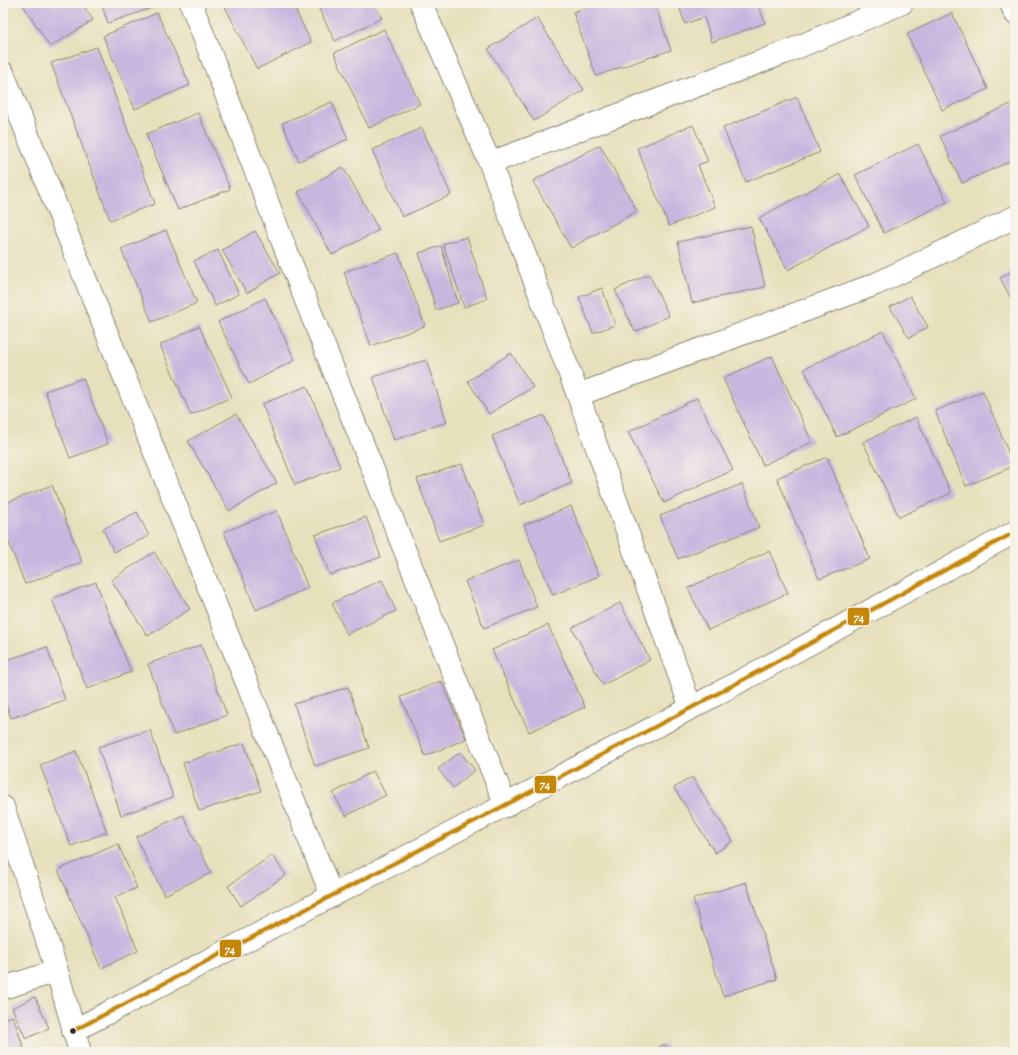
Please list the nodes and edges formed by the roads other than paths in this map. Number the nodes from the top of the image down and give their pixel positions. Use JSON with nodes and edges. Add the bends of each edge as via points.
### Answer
{"nodes":[{"id":1,"x":191,"y":3,"type":"edge"},
{"id":2,"x":421,"y":3,"type":"edge"},
{"id":3,"x":902,"y":3,"type":"edge"},
{"id":4,"x":1011,"y":3,"type":"edge"},
{"id":5,"x":1015,"y":14,"type":"edge"},
{"id":6,"x":3,"y":73,"type":"edge"},
{"id":7,"x":490,"y":163,"type":"junction"},
{"id":8,"x":1015,"y":216,"type":"edge"},
{"id":9,"x":578,"y":394,"type":"junction"},
{"id":10,"x":1015,"y":532,"type":"edge"},
{"id":11,"x":691,"y":708,"type":"junction"},
{"id":12,"x":506,"y":806,"type":"junction"},
{"id":13,"x":3,"y":807,"type":"edge"},
{"id":14,"x":332,"y":896,"type":"junction"},
{"id":15,"x":57,"y":971,"type":"junction"},
{"id":16,"x":3,"y":988,"type":"edge"},
{"id":17,"x":73,"y":1031,"type":"junction"},
{"id":18,"x":80,"y":1052,"type":"edge"}],
"edges":[{"from":1,"to":12,"type":"street"},
{"from":2,"to":7,"type":"street"},
{"from":3,"to":7,"type":"street","via":[[784,53]]},
{"from":4,"to":5,"type":"street"},
{"from":6,"to":14,"type":"street"},
{"from":7,"to":9,"type":"street"},
{"from":8,"to":9,"type":"street","via":[[876,284]]},
{"from":9,"to":11,"type":"street"},
{"from":10,"to":11,"type":"street"},
{"from":11,"to":12,"type":"street"},
{"from":12,"to":14,"type":"street"},
{"from":13,"to":15,"type":"street"},
{"from":14,"to":17,"type":"street"},
{"from":15,"to":16,"type":"street"},
{"from":15,"to":17,"type":"street"},
{"from":17,"to":18,"type":"street"}]}
